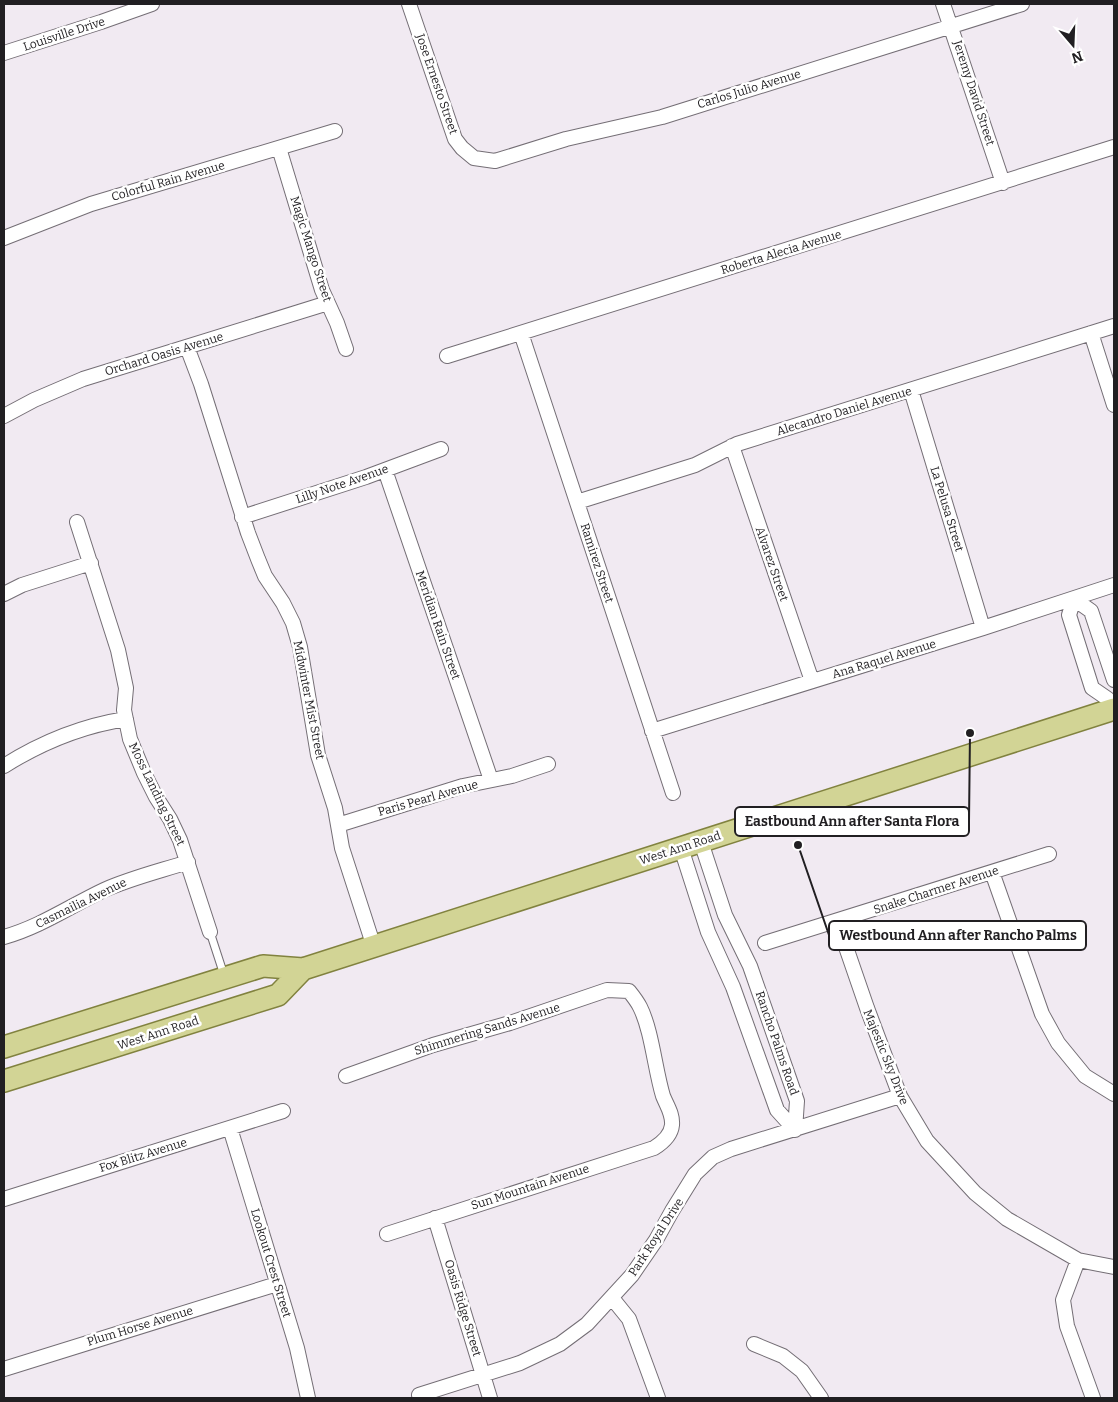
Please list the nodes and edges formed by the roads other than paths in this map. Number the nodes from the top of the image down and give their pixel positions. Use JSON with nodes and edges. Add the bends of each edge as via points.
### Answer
{"nodes":[{"id":1,"x":152,"y":4,"type":"edge"},
{"id":2,"x":409,"y":4,"type":"edge"},
{"id":3,"x":943,"y":4,"type":"edge"},
{"id":4,"x":1022,"y":4,"type":"edge"},
{"id":5,"x":951,"y":26,"type":"junction"},
{"id":6,"x":4,"y":53,"type":"edge"},
{"id":7,"x":335,"y":131,"type":"dead end"},
{"id":8,"x":1114,"y":147,"type":"edge"},
{"id":9,"x":279,"y":148,"type":"junction"},
{"id":10,"x":474,"y":158,"type":"joint"},
{"id":11,"x":1003,"y":183,"type":"junction"},
{"id":12,"x":4,"y":238,"type":"edge"},
{"id":13,"x":328,"y":303,"type":"junction"},
{"id":14,"x":1114,"y":326,"type":"edge"},
{"id":15,"x":521,"y":333,"type":"junction"},
{"id":16,"x":1092,"y":333,"type":"junction"},
{"id":17,"x":187,"y":347,"type":"junction"},
{"id":18,"x":346,"y":349,"type":"dead end"},
{"id":19,"x":447,"y":356,"type":"dead end"},
{"id":20,"x":912,"y":390,"type":"junction"},
{"id":21,"x":1114,"y":405,"type":"edge"},
{"id":22,"x":4,"y":416,"type":"edge"},
{"id":23,"x":732,"y":446,"type":"junction"},
{"id":24,"x":441,"y":449,"type":"dead end"},
{"id":25,"x":385,"y":470,"type":"junction"},
{"id":26,"x":577,"y":502,"type":"junction"},
{"id":27,"x":242,"y":517,"type":"junction"},
{"id":28,"x":77,"y":522,"type":"dead end"},
{"id":29,"x":91,"y":563,"type":"junction"},
{"id":30,"x":1114,"y":585,"type":"edge"},
{"id":31,"x":4,"y":594,"type":"edge"},
{"id":32,"x":1074,"y":599,"type":"junction"},
{"id":33,"x":983,"y":628,"type":"junction"},
{"id":34,"x":1114,"y":681,"type":"edge"},
{"id":35,"x":812,"y":682,"type":"junction"},
{"id":36,"x":1112,"y":709,"type":"edge"},
{"id":37,"x":126,"y":719,"type":"junction"},
{"id":38,"x":652,"y":731,"type":"junction"},
{"id":39,"x":548,"y":764,"type":"dead end"},
{"id":40,"x":4,"y":766,"type":"edge"},
{"id":41,"x":491,"y":780,"type":"junction"},
{"id":42,"x":673,"y":793,"type":"dead end"},
{"id":43,"x":338,"y":825,"type":"junction"},
{"id":44,"x":691,"y":845,"type":"junction"},
{"id":45,"x":1049,"y":854,"type":"dead end"},
{"id":46,"x":188,"y":862,"type":"junction"},
{"id":47,"x":992,"y":872,"type":"junction"},
{"id":48,"x":837,"y":921,"type":"junction"},
{"id":49,"x":210,"y":932,"type":"joint"},
{"id":50,"x":4,"y":936,"type":"edge"},
{"id":51,"x":765,"y":943,"type":"dead end"},
{"id":52,"x":374,"y":947,"type":"junction"},
{"id":53,"x":303,"y":969,"type":"junction"},
{"id":54,"x":225,"y":978,"type":"junction"},
{"id":55,"x":4,"y":1047,"type":"edge"},
{"id":56,"x":346,"y":1076,"type":"dead end"},
{"id":57,"x":4,"y":1081,"type":"edge"},
{"id":58,"x":1114,"y":1094,"type":"edge"},
{"id":59,"x":900,"y":1096,"type":"junction"},
{"id":60,"x":283,"y":1111,"type":"dead end"},
{"id":61,"x":230,"y":1128,"type":"junction"},
{"id":62,"x":795,"y":1130,"type":"junction"},
{"id":63,"x":669,"y":1135,"type":"joint"},
{"id":64,"x":4,"y":1199,"type":"edge"},
{"id":65,"x":435,"y":1218,"type":"junction"},
{"id":66,"x":387,"y":1234,"type":"dead end"},
{"id":67,"x":1078,"y":1260,"type":"junction"},
{"id":68,"x":1114,"y":1267,"type":"edge"},
{"id":69,"x":277,"y":1284,"type":"junction"},
{"id":70,"x":612,"y":1298,"type":"junction"},
{"id":71,"x":754,"y":1344,"type":"dead end"},
{"id":72,"x":4,"y":1368,"type":"edge"},
{"id":73,"x":483,"y":1375,"type":"junction"},
{"id":74,"x":419,"y":1395,"type":"dead end"},
{"id":75,"x":308,"y":1398,"type":"edge"},
{"id":76,"x":490,"y":1398,"type":"edge"},
{"id":77,"x":658,"y":1398,"type":"edge"},
{"id":78,"x":821,"y":1398,"type":"edge"},
{"id":79,"x":1093,"y":1398,"type":"edge"}],
"edges":[{"from":1,"to":6,"type":"street","name":"Louisville Drive"},
{"from":2,"to":10,"type":"street","name":"Jose Ernesto Street","via":[[456,139]]},
{"from":3,"to":5,"type":"street","name":"Jeremy David Street"},
{"from":4,"to":5,"type":"street","name":"Carlos Julio Avenue"},
{"from":5,"to":10,"type":"street","name":"Carlos Julio Avenue","via":[[662,117],[495,161]]},
{"from":5,"to":11,"type":"street","name":"Jeremy David Street"},
{"from":7,"to":9,"type":"street","name":"Colorful Rain Avenue"},
{"from":8,"to":11,"type":"street","name":"Roberta Alecia Avenue"},
{"from":9,"to":12,"type":"street","name":"Colorful Rain Avenue","via":[[91,204]]},
{"from":9,"to":13,"type":"street","name":"Magic Mango Street"},
{"from":11,"to":15,"type":"street","name":"Roberta Alecia Avenue"},
{"from":13,"to":17,"type":"street","name":"Orchard Oasis Avenue"},
{"from":13,"to":18,"type":"street","name":"Magic Mango Street"},
{"from":14,"to":16,"type":"street","name":"Alecandro Daniel Avenue"},
{"from":15,"to":19,"type":"street","name":"Roberta Alecia Avenue"},
{"from":15,"to":26,"type":"street","name":"Ramirez Street"},
{"from":16,"to":20,"type":"street","name":"Alecandro Daniel Avenue"},
{"from":16,"to":21,"type":"street"},
{"from":17,"to":22,"type":"street","name":"Orchard Oasis Avenue","via":[[83,379]]},
{"from":17,"to":27,"type":"street","name":"Midwinter Mist Street"},
{"from":20,"to":23,"type":"street","name":"Alecandro Daniel Avenue"},
{"from":20,"to":33,"type":"street","name":"La Pelusa Street"},
{"from":23,"to":26,"type":"street","name":"Alecandro Daniel Avenue","via":[[695,465]]},
{"from":23,"to":35,"type":"street","name":"Alvarez Street"},
{"from":24,"to":25,"type":"street","name":"Lilly Note Avenue"},
{"from":25,"to":27,"type":"street","name":"Lilly Note Avenue"},
{"from":25,"to":41,"type":"street","name":"Meridian Rain Street"},
{"from":26,"to":38,"type":"street","name":"Ramirez Street"},
{"from":27,"to":43,"type":"street","name":"Midwinter Mist Street","via":[[264,576],[293,623],[318,755]]},
{"from":28,"to":29,"type":"street","name":"Moss Landing Street"},
{"from":29,"to":31,"type":"street"},
{"from":29,"to":37,"type":"street","name":"Moss Landing Street","via":[[118,650],[126,688]]},
{"from":30,"to":32,"type":"street","name":"Ana Raquel Avenue"},
{"from":32,"to":33,"type":"street","name":"Ana Raquel Avenue"},
{"from":32,"to":34,"type":"street","via":[[1091,611]]},
{"from":32,"to":36,"type":"street","via":[[1069,615],[1092,688]]},
{"from":33,"to":35,"type":"street","name":"Ana Raquel Avenue"},
{"from":34,"to":36,"type":"street"},
{"from":35,"to":38,"type":"street","name":"Ana Raquel Avenue"},
{"from":36,"to":44,"type":"main road","name":"West Ann Road"},
{"from":37,"to":40,"type":"street","via":[[82,728]]},
{"from":37,"to":46,"type":"street","name":"Moss Landing Street","via":[[134,752],[170,818]]},
{"from":38,"to":42,"type":"street","name":"Ramirez Street"},
{"from":39,"to":41,"type":"street","name":"Paris Pearl Avenue"},
{"from":41,"to":43,"type":"street","name":"Paris Pearl Avenue"},
{"from":43,"to":52,"type":"street","name":"Midwinter Mist Street","via":[[342,848]]},
{"from":44,"to":52,"type":"main road","name":"West Ann Road"},
{"from":44,"to":62,"type":"street","name":"Rancho Palms Road","via":[[750,966],[797,1101]]},
{"from":44,"to":62,"type":"street","name":"Rancho Palms Road","via":[[708,932],[734,987],[777,1110]]},
{"from":45,"to":47,"type":"street","name":"Snake Charmer Avenue"},
{"from":46,"to":49,"type":"street","name":"Moss Landing Street"},
{"from":46,"to":50,"type":"street","name":"Casmailia Avenue","via":[[127,880],[38,925]]},
{"from":47,"to":48,"type":"street","name":"Snake Charmer Avenue"},
{"from":47,"to":58,"type":"street","via":[[1042,1014],[1058,1043],[1085,1076]]},
{"from":48,"to":51,"type":"street","name":"Snake Charmer Avenue"},
{"from":48,"to":59,"type":"street","name":"Majestic Sky Drive"},
{"from":49,"to":54,"type":"lane","name":"Moss Landing Street"},
{"from":52,"to":53,"type":"main road","name":"West Ann Road"},
{"from":53,"to":54,"type":"main road","name":"West Ann Road","via":[[263,966]]},
{"from":53,"to":57,"type":"main road","name":"West Ann Road","via":[[278,995]]},
{"from":54,"to":55,"type":"main road","name":"West Ann Road"},
{"from":56,"to":63,"type":"street","name":"Shimmering Sands Avenue","via":[[607,990],[629,991],[646,1022],[664,1098],[671,1114]]},
{"from":59,"to":62,"type":"street","name":"Park Royal Drive"},
{"from":59,"to":67,"type":"street","name":"Majestic Sky Drive","via":[[927,1141],[975,1193],[1007,1219]]},
{"from":60,"to":61,"type":"street","name":"Fox Blitz Avenue"},
{"from":61,"to":64,"type":"street","name":"Fox Blitz Avenue"},
{"from":61,"to":69,"type":"street","name":"Lookout Crest Street"},
{"from":62,"to":70,"type":"street","name":"Park Royal Drive","via":[[713,1157],[696,1174],[656,1240]]},
{"from":63,"to":65,"type":"street","name":"Sun Mountain Avenue","via":[[654,1148]]},
{"from":65,"to":66,"type":"street","name":"Sun Mountain Avenue"},
{"from":65,"to":73,"type":"street","name":"Oasis Ridge Street"},
{"from":67,"to":68,"type":"street","name":"Majestic Sky Drive"},
{"from":67,"to":79,"type":"street","via":[[1062,1300],[1067,1326]]},
{"from":69,"to":72,"type":"street","name":"Plum Horse Avenue"},
{"from":69,"to":75,"type":"street","name":"Lookout Crest Street","via":[[297,1348]]},
{"from":70,"to":73,"type":"street","name":"Park Royal Drive","via":[[587,1324],[560,1344]]},
{"from":70,"to":77,"type":"street","via":[[629,1319]]},
{"from":71,"to":78,"type":"street","via":[[783,1356],[802,1371]]},
{"from":73,"to":74,"type":"street","name":"Park Royal Drive"},
{"from":73,"to":76,"type":"street","name":"Oasis Ridge Street"}]}
